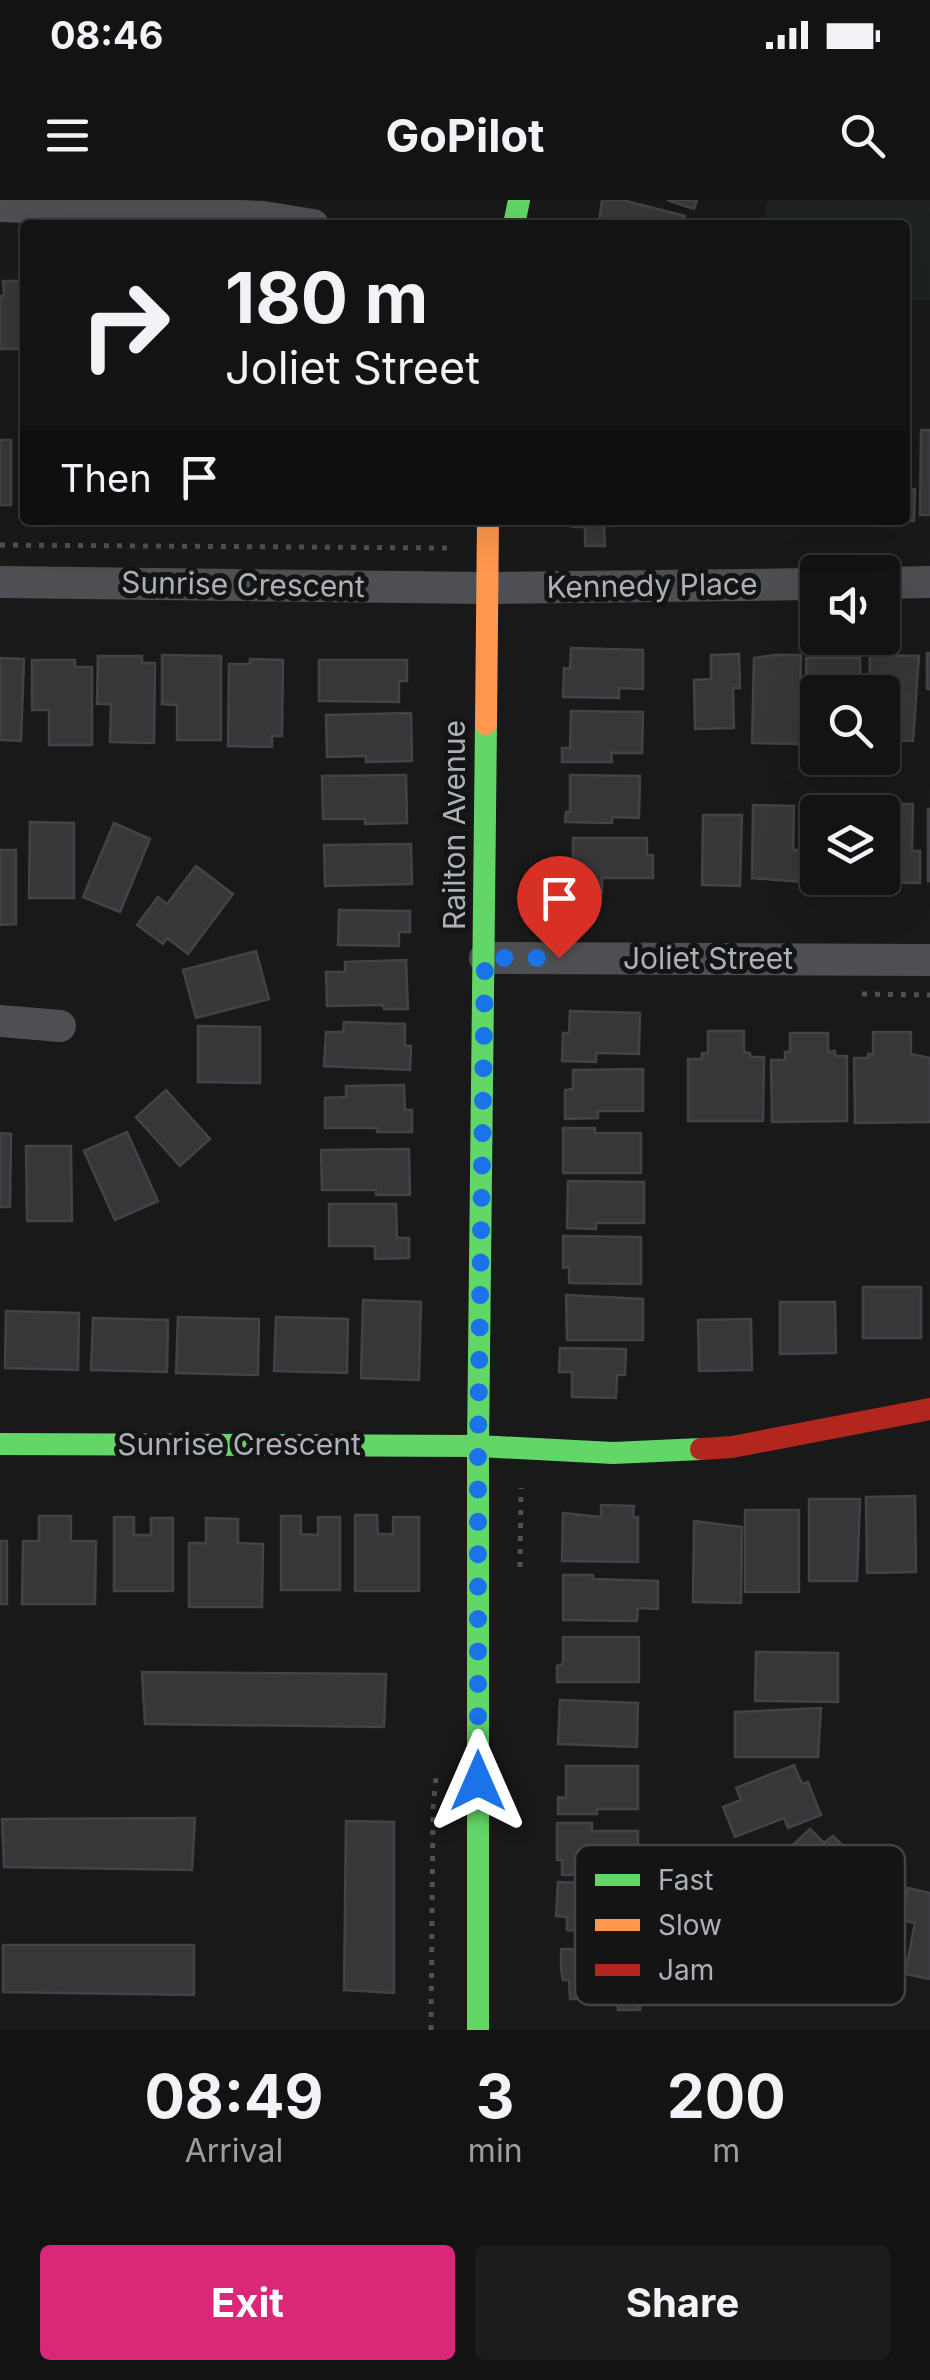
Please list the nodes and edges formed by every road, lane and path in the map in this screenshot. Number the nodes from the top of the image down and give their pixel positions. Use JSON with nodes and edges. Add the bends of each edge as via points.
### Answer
{"nodes":[{"id":1,"x":0,"y":206,"type":"edge"},
{"id":2,"x":282,"y":220,"type":"edge"},
{"id":3,"x":488,"y":525,"type":"edge"},
{"id":4,"x":447,"y":534,"type":"dead end"},
{"id":5,"x":0,"y":545,"type":"edge"},
{"id":6,"x":0,"y":582,"type":"edge"},
{"id":7,"x":930,"y":582,"type":"edge"},
{"id":8,"x":900,"y":583,"type":"edge"},
{"id":9,"x":800,"y":584,"type":"edge"},
{"id":10,"x":486,"y":588,"type":"junction"},
{"id":11,"x":485,"y":958,"type":"junction"},
{"id":12,"x":930,"y":960,"type":"edge"},
{"id":13,"x":852,"y":994,"type":"dead end"},
{"id":14,"x":930,"y":995,"type":"edge"},
{"id":15,"x":0,"y":1022,"type":"edge"},
{"id":16,"x":60,"y":1026,"type":"dead end"},
{"id":17,"x":930,"y":1408,"type":"edge"},
{"id":18,"x":0,"y":1444,"type":"edge"},
{"id":19,"x":478,"y":1446,"type":"junction"},
{"id":20,"x":437,"y":1766,"type":"dead end"},
{"id":21,"x":431,"y":2030,"type":"edge"},
{"id":22,"x":478,"y":2030,"type":"edge"}],
"edges":[{"from":1,"to":2,"type":"street"},
{"from":3,"to":10,"type":"street","name":"Railton Avenue"},
{"from":4,"to":5,"type":"path","via":[[446,548]]},
{"from":6,"to":10,"type":"street","name":"Sunrise Crescent"},
{"from":7,"to":8,"type":"street"},
{"from":9,"to":10,"type":"street","name":"Kennedy Place"},
{"from":10,"to":11,"type":"street","name":"Railton Avenue"},
{"from":11,"to":12,"type":"street","name":"Joliet Street"},
{"from":11,"to":19,"type":"street","name":"Railton Avenue"},
{"from":13,"to":14,"type":"path"},
{"from":15,"to":16,"type":"street"},
{"from":17,"to":19,"type":"street","name":"Sunrise Crescent","via":[[732,1447],[613,1453]]},
{"from":18,"to":19,"type":"street","name":"Sunrise Crescent"},
{"from":19,"to":22,"type":"street","name":"Railton Avenue"},
{"from":20,"to":21,"type":"path"}]}
